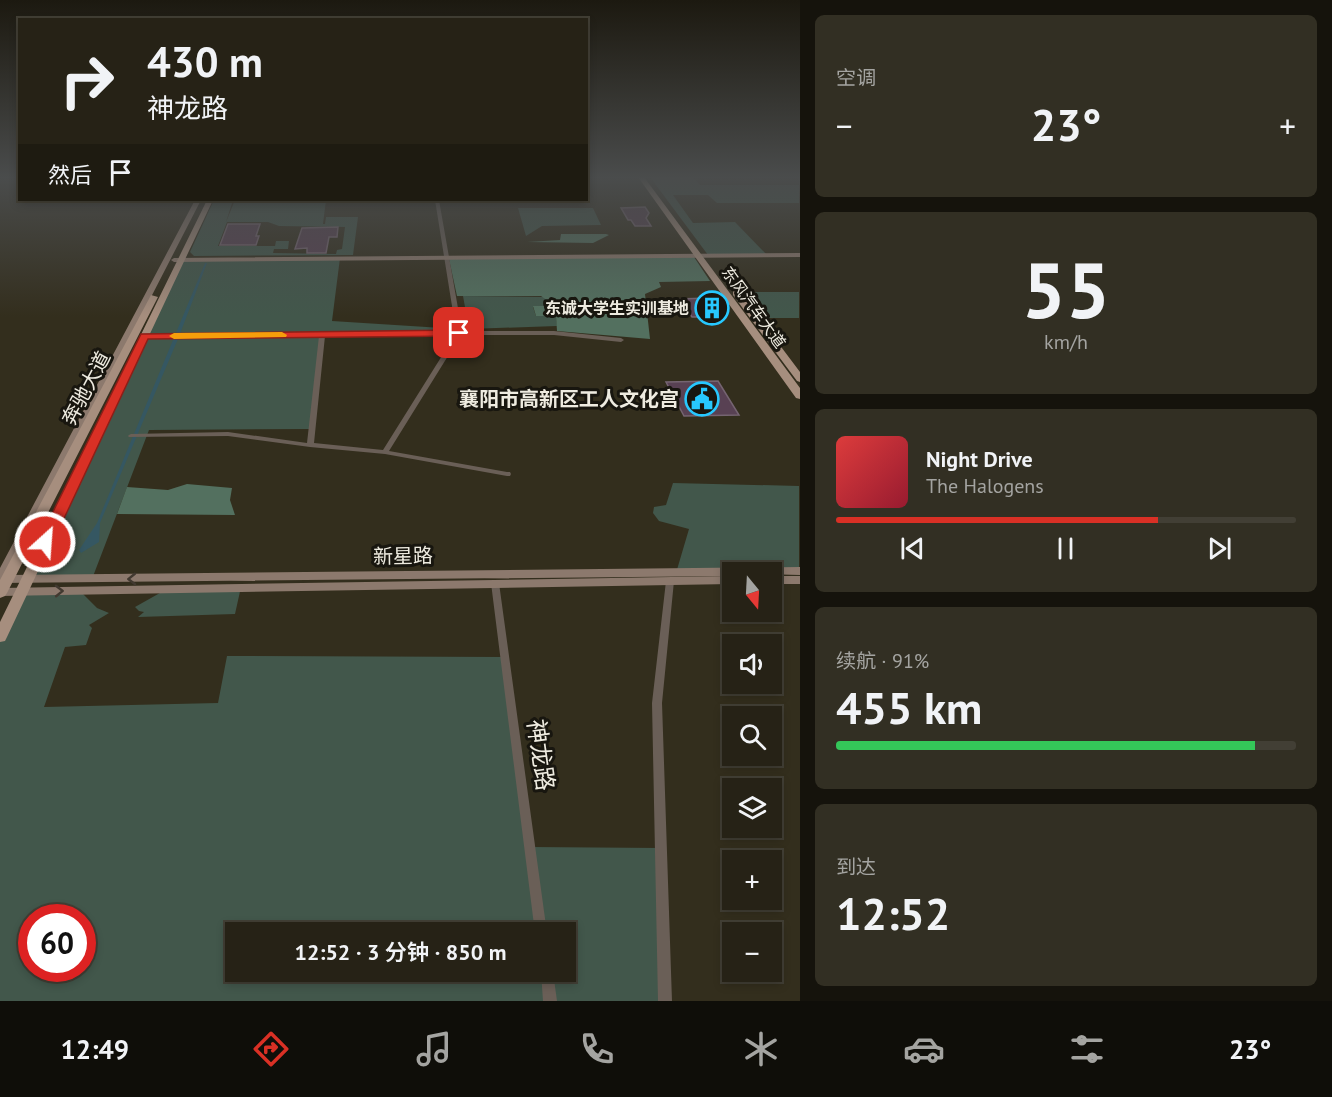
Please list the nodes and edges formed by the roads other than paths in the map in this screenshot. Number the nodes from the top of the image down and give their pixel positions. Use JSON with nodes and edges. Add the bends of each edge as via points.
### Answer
{"nodes":[{"id":1,"x":188,"y":224,"type":"edge"},
{"id":2,"x":190,"y":224,"type":"edge"},
{"id":3,"x":197,"y":224,"type":"edge"},
{"id":4,"x":440,"y":224,"type":"edge"},
{"id":5,"x":678,"y":224,"type":"edge"},
{"id":6,"x":682,"y":224,"type":"edge"},
{"id":7,"x":180,"y":242,"type":"junction"},
{"id":8,"x":703,"y":255,"type":"junction"},
{"id":9,"x":800,"y":255,"type":"edge"},
{"id":10,"x":445,"y":257,"type":"junction"},
{"id":11,"x":178,"y":260,"type":"junction"},
{"id":12,"x":459,"y":333,"type":"junction"},
{"id":13,"x":322,"y":335,"type":"junction"},
{"id":14,"x":144,"y":336,"type":"junction"},
{"id":15,"x":621,"y":340,"type":"dead end"},
{"id":16,"x":800,"y":379,"type":"edge"},
{"id":17,"x":800,"y":396,"type":"edge"},
{"id":18,"x":131,"y":436,"type":"dead end"},
{"id":19,"x":310,"y":445,"type":"junction"},
{"id":20,"x":385,"y":452,"type":"junction"},
{"id":21,"x":507,"y":474,"type":"dead end"},
{"id":22,"x":800,"y":571,"type":"edge"},
{"id":23,"x":5,"y":576,"type":"edge"},
{"id":24,"x":722,"y":580,"type":"edge"},
{"id":25,"x":782,"y":580,"type":"edge"},
{"id":26,"x":800,"y":580,"type":"edge"},
{"id":27,"x":670,"y":581,"type":"junction"},
{"id":28,"x":495,"y":583,"type":"junction"},
{"id":29,"x":24,"y":586,"type":"junction"},
{"id":30,"x":0,"y":592,"type":"edge"},
{"id":31,"x":0,"y":637,"type":"edge"},
{"id":32,"x":540,"y":922,"type":"edge"},
{"id":33,"x":548,"y":982,"type":"edge"},
{"id":34,"x":550,"y":1001,"type":"edge"},
{"id":35,"x":665,"y":1001,"type":"edge"}],
"edges":[{"from":1,"to":7,"type":"street"},
{"from":2,"to":7,"type":"main road","name":"奔驰大道"},
{"from":3,"to":11,"type":"main road","name":"奔驰大道"},
{"from":4,"to":10,"type":"street"},
{"from":5,"to":8,"type":"main road","name":"东风汽车大道"},
{"from":6,"to":8,"type":"main road","name":"东风汽车大道"},
{"from":7,"to":11,"type":"main road","name":"奔驰大道"},
{"from":7,"to":23,"type":"street"},
{"from":8,"to":9,"type":"street"},
{"from":8,"to":10,"type":"street"},
{"from":8,"to":16,"type":"main road","name":"东风汽车大道"},
{"from":8,"to":17,"type":"main road","name":"东风汽车大道"},
{"from":10,"to":11,"type":"street"},
{"from":10,"to":12,"type":"street"},
{"from":11,"to":14,"type":"main road","name":"奔驰大道"},
{"from":11,"to":23,"type":"main road","name":"奔驰大道"},
{"from":12,"to":13,"type":"street"},
{"from":12,"to":15,"type":"street","via":[[554,333]]},
{"from":12,"to":20,"type":"street"},
{"from":13,"to":14,"type":"street"},
{"from":13,"to":19,"type":"street"},
{"from":14,"to":29,"type":"main road","name":"奔驰大道"},
{"from":18,"to":19,"type":"street","via":[[228,434]]},
{"from":19,"to":20,"type":"street"},
{"from":20,"to":21,"type":"street"},
{"from":22,"to":29,"type":"street","name":"新星路","one_way":true},
{"from":23,"to":29,"type":"street","name":"新星路"},
{"from":23,"to":30,"type":"main road","name":"奔驰大道"},
{"from":24,"to":27,"type":"street","name":"新星路"},
{"from":25,"to":26,"type":"street"},
{"from":27,"to":28,"type":"street","name":"新星路"},
{"from":27,"to":35,"type":"street","via":[[657,703]]},
{"from":29,"to":28,"type":"street","name":"新星路","one_way":true},
{"from":28,"to":32,"type":"street","name":"神龙路"},
{"from":29,"to":30,"type":"street","name":"新星路"},
{"from":29,"to":31,"type":"main road","name":"奔驰大道"},
{"from":33,"to":34,"type":"street"}]}
